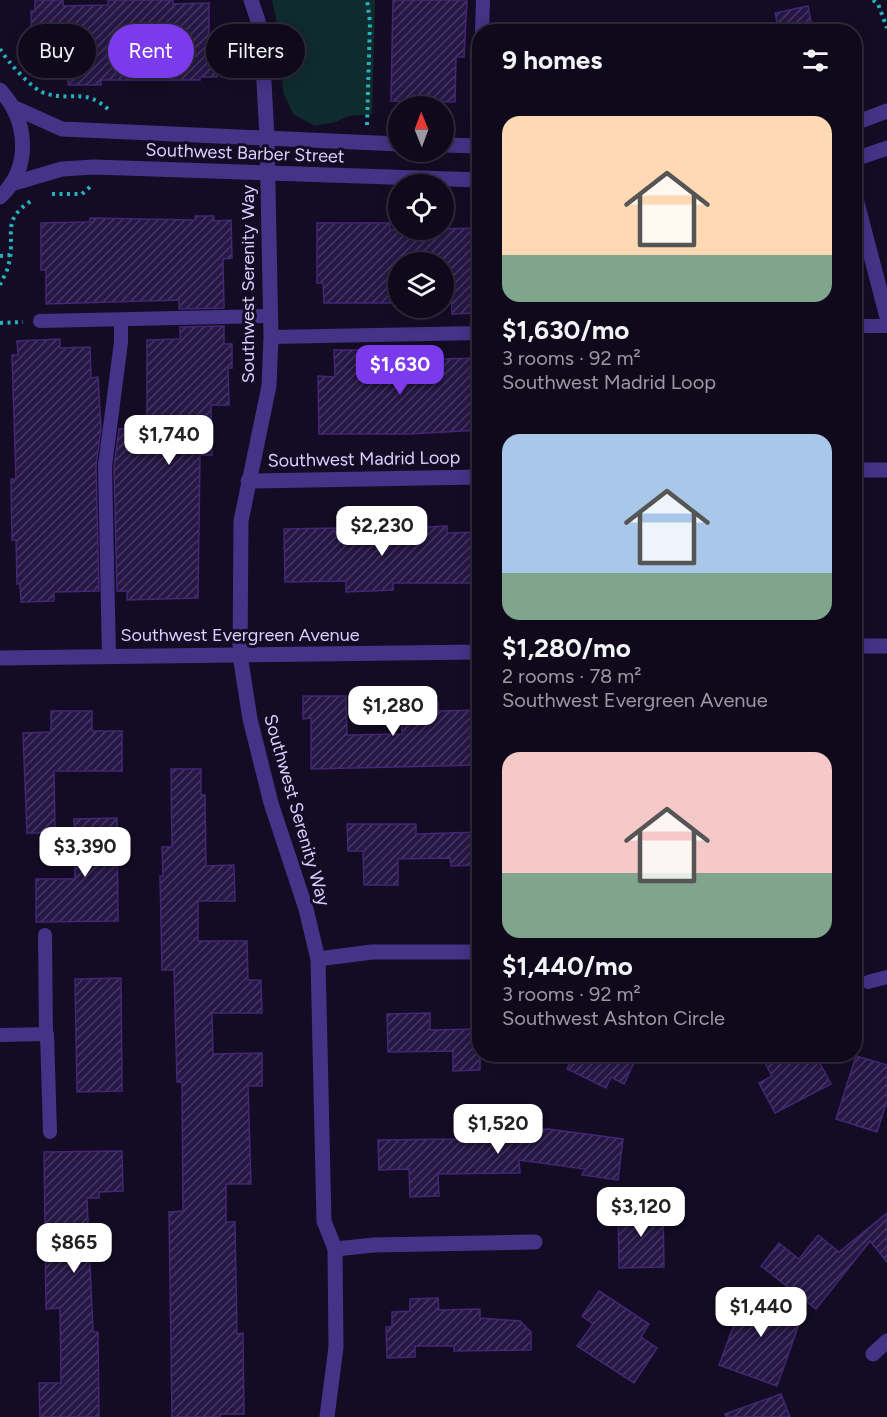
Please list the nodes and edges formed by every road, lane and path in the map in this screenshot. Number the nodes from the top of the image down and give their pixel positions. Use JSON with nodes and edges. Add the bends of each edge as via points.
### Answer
{"nodes":[{"id":1,"x":251,"y":0,"type":"edge"},
{"id":2,"x":367,"y":0,"type":"edge"},
{"id":3,"x":483,"y":0,"type":"edge"},
{"id":4,"x":873,"y":0,"type":"edge"},
{"id":5,"x":482,"y":24,"type":"edge"},
{"id":6,"x":887,"y":28,"type":"edge"},
{"id":7,"x":0,"y":49,"type":"edge"},
{"id":8,"x":0,"y":90,"type":"edge"},
{"id":9,"x":92,"y":97,"type":"dead end"},
{"id":10,"x":14,"y":107,"type":"junction"},
{"id":11,"x":887,"y":111,"type":"edge"},
{"id":12,"x":862,"y":120,"type":"edge"},
{"id":13,"x":267,"y":138,"type":"junction"},
{"id":14,"x":366,"y":143,"type":"junction"},
{"id":15,"x":388,"y":144,"type":"edge"},
{"id":16,"x":454,"y":145,"type":"edge"},
{"id":17,"x":472,"y":146,"type":"edge"},
{"id":18,"x":887,"y":148,"type":"edge"},
{"id":19,"x":862,"y":157,"type":"edge"},
{"id":20,"x":268,"y":173,"type":"junction"},
{"id":21,"x":472,"y":180,"type":"edge"},
{"id":22,"x":11,"y":184,"type":"junction"},
{"id":23,"x":49,"y":194,"type":"dead end"},
{"id":24,"x":82,"y":194,"type":"dead end"},
{"id":25,"x":0,"y":197,"type":"edge"},
{"id":26,"x":38,"y":197,"type":"dead end"},
{"id":27,"x":862,"y":217,"type":"edge"},
{"id":28,"x":10,"y":255,"type":"junction"},
{"id":29,"x":0,"y":256,"type":"edge"},
{"id":30,"x":882,"y":281,"type":"edge"},
{"id":31,"x":0,"y":285,"type":"edge"},
{"id":32,"x":270,"y":316,"type":"junction"},
{"id":33,"x":887,"y":317,"type":"edge"},
{"id":34,"x":121,"y":320,"type":"junction"},
{"id":35,"x":40,"y":321,"type":"dead end"},
{"id":36,"x":862,"y":326,"type":"edge"},
{"id":37,"x":887,"y":326,"type":"edge"},
{"id":38,"x":472,"y":333,"type":"edge"},
{"id":39,"x":271,"y":337,"type":"junction"},
{"id":40,"x":862,"y":470,"type":"edge"},
{"id":41,"x":887,"y":470,"type":"edge"},
{"id":42,"x":472,"y":477,"type":"edge"},
{"id":43,"x":248,"y":481,"type":"junction"},
{"id":44,"x":862,"y":646,"type":"edge"},
{"id":45,"x":887,"y":646,"type":"edge"},
{"id":46,"x":472,"y":652,"type":"edge"},
{"id":47,"x":240,"y":655,"type":"junction"},
{"id":48,"x":109,"y":656,"type":"junction"},
{"id":49,"x":0,"y":658,"type":"edge"},
{"id":50,"x":45,"y":935,"type":"dead end"},
{"id":51,"x":472,"y":952,"type":"edge"},
{"id":52,"x":318,"y":959,"type":"junction"},
{"id":53,"x":887,"y":977,"type":"edge"},
{"id":54,"x":868,"y":982,"type":"dead end"},
{"id":55,"x":46,"y":1034,"type":"junction"},
{"id":56,"x":0,"y":1035,"type":"edge"},
{"id":57,"x":50,"y":1131,"type":"dead end"},
{"id":58,"x":535,"y":1242,"type":"dead end"},
{"id":59,"x":335,"y":1249,"type":"junction"},
{"id":60,"x":887,"y":1341,"type":"edge"},
{"id":61,"x":873,"y":1354,"type":"dead end"},
{"id":62,"x":327,"y":1417,"type":"edge"}],
"edges":[{"from":1,"to":13,"type":"street","name":"Southwest Serenity Way","via":[[262,45]]},
{"from":2,"to":14,"type":"path","via":[[370,22]]},
{"from":3,"to":5,"type":"lane"},
{"from":4,"to":6,"type":"path"},
{"from":7,"to":9,"type":"path","via":[[39,91]]},
{"from":8,"to":10,"type":"street","name":"Southwest Barber Street"},
{"from":10,"to":13,"type":"street","name":"Southwest Barber Street","via":[[62,129]]},
{"from":10,"to":22,"type":"street","name":"Southwest Barber Street","via":[[21,125],[23,151]]},
{"from":11,"to":12,"type":"street"},
{"from":13,"to":14,"type":"street","name":"Southwest Barber Street"},
{"from":13,"to":20,"type":"street","name":"Southwest Serenity Way"},
{"from":14,"to":15,"type":"street","name":"Southwest Barber Street"},
{"from":16,"to":17,"type":"street"},
{"from":18,"to":19,"type":"street"},
{"from":20,"to":21,"type":"street","name":"Southwest Barber Street"},
{"from":20,"to":22,"type":"street","name":"Southwest Barber Street","via":[[76,168],[47,172]]},
{"from":20,"to":32,"type":"street","name":"Southwest Serenity Way"},
{"from":22,"to":25,"type":"street","name":"Southwest Barber Street"},
{"from":23,"to":24,"type":"path"},
{"from":26,"to":28,"type":"path","via":[[14,215],[9,234]]},
{"from":27,"to":30,"type":"street"},
{"from":28,"to":29,"type":"path"},
{"from":28,"to":31,"type":"path"},
{"from":30,"to":33,"type":"street"},
{"from":32,"to":34,"type":"lane"},
{"from":32,"to":39,"type":"street","name":"Southwest Serenity Way"},
{"from":34,"to":35,"type":"lane"},
{"from":34,"to":48,"type":"lane","via":[[122,342],[105,466]]},
{"from":36,"to":37,"type":"lane"},
{"from":38,"to":39,"type":"lane"},
{"from":39,"to":43,"type":"street","name":"Southwest Serenity Way","via":[[269,386]]},
{"from":40,"to":41,"type":"street"},
{"from":42,"to":43,"type":"street","name":"Southwest Madrid Loop"},
{"from":43,"to":47,"type":"street","name":"Southwest Serenity Way","via":[[241,521]]},
{"from":44,"to":45,"type":"street"},
{"from":46,"to":47,"type":"street","name":"Southwest Evergreen Avenue"},
{"from":47,"to":48,"type":"street","name":"Southwest Evergreen Avenue"},
{"from":47,"to":52,"type":"street","name":"Southwest Serenity Way","via":[[249,719]]},
{"from":48,"to":49,"type":"street","name":"Southwest Evergreen Avenue"},
{"from":50,"to":55,"type":"lane"},
{"from":51,"to":52,"type":"street","via":[[372,952]]},
{"from":52,"to":59,"type":"street","name":"Southwest Serenity Way","via":[[324,1221]]},
{"from":53,"to":54,"type":"lane"},
{"from":55,"to":56,"type":"lane"},
{"from":55,"to":57,"type":"lane"},
{"from":58,"to":59,"type":"street"},
{"from":59,"to":62,"type":"street","name":"Southwest Serenity Way","via":[[336,1347]]},
{"from":60,"to":61,"type":"street"}]}
